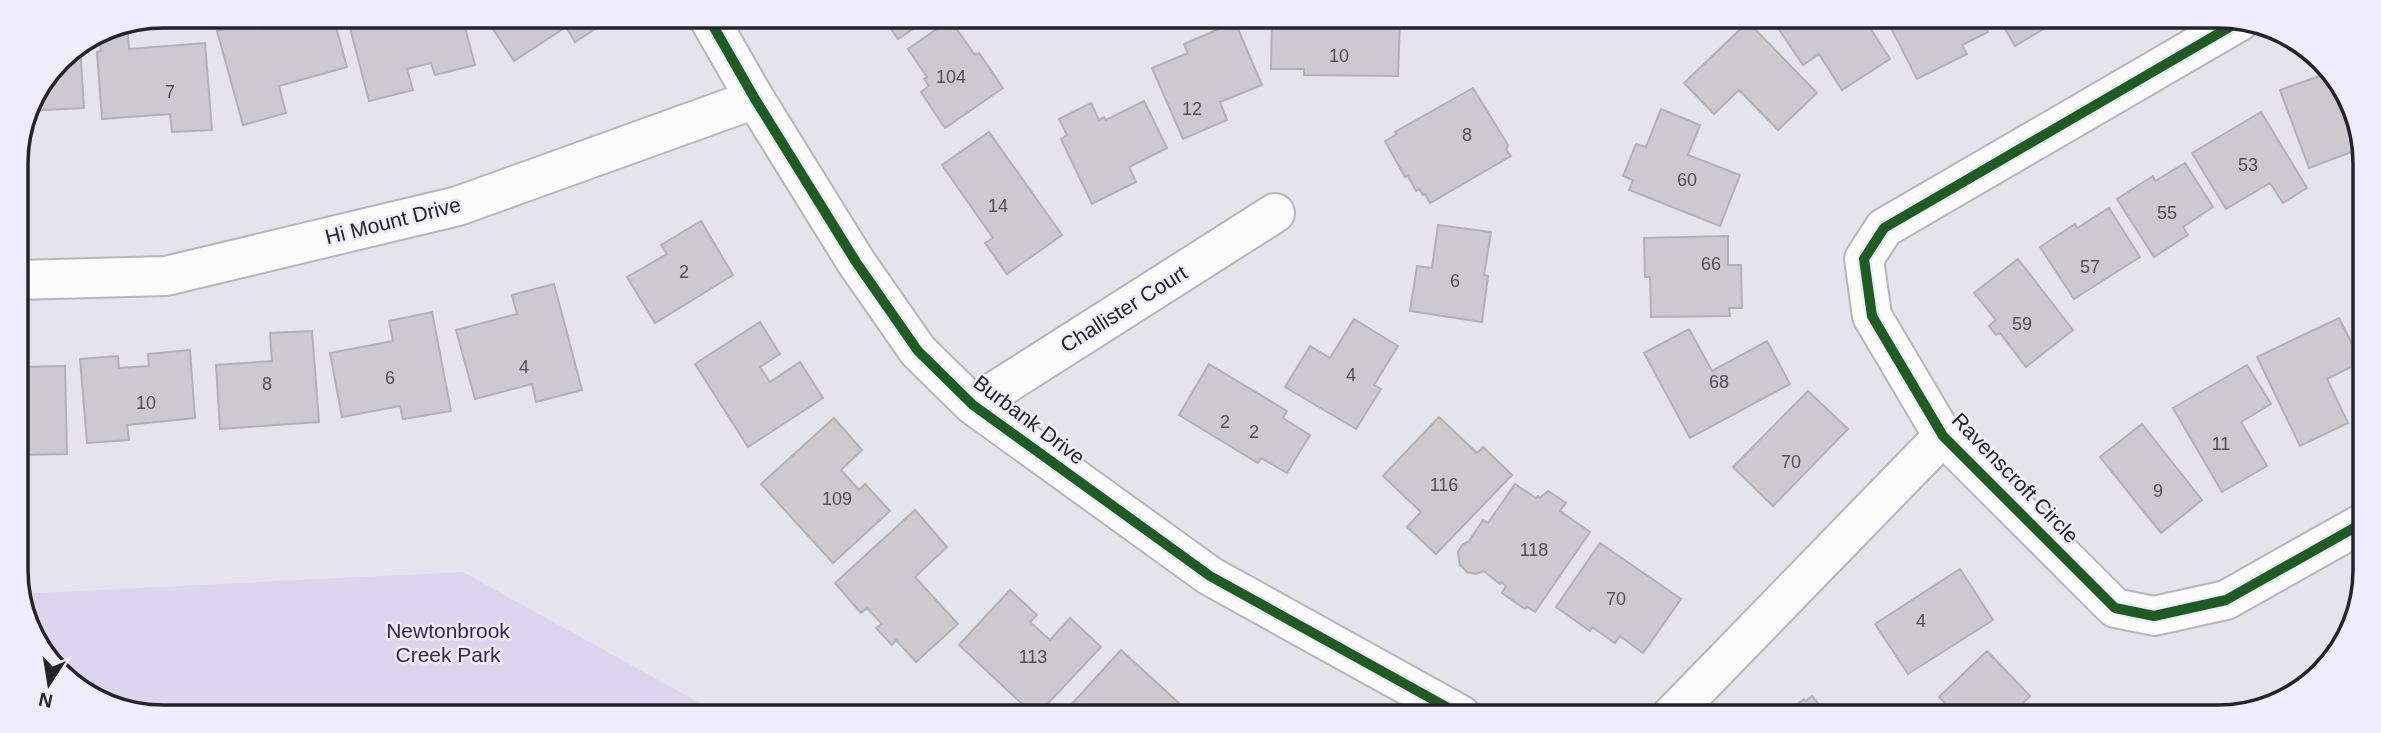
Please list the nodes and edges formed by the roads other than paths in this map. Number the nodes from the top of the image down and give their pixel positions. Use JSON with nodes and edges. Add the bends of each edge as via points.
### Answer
{"nodes":[{"id":1,"x":714,"y":28,"type":"edge"},
{"id":2,"x":2227,"y":29,"type":"edge"},
{"id":3,"x":755,"y":99,"type":"junction"},
{"id":4,"x":1275,"y":214,"type":"dead end"},
{"id":5,"x":28,"y":280,"type":"edge"},
{"id":6,"x":972,"y":405,"type":"junction"},
{"id":7,"x":1943,"y":436,"type":"junction"},
{"id":8,"x":2353,"y":528,"type":"edge"},
{"id":9,"x":1443,"y":705,"type":"edge"},
{"id":10,"x":1682,"y":705,"type":"edge"}],
"edges":[{"from":1,"to":3,"type":"street","name":"Burbank Drive"},
{"from":2,"to":7,"type":"street","name":"Ravenscroft Circle","via":[[1885,228],[1864,258],[1872,316]]},
{"from":3,"to":5,"type":"street","name":"Hi Mount Drive","via":[[458,206],[166,276]]},
{"from":3,"to":6,"type":"street","name":"Burbank Drive","via":[[856,262],[918,351]]},
{"from":4,"to":6,"type":"street","name":"Challister Court"},
{"from":6,"to":9,"type":"street","name":"Burbank Drive","via":[[1210,576]]},
{"from":7,"to":8,"type":"street","name":"Ravenscroft Circle","via":[[2115,608],[2128,611],[2154,616],[2225,600]]},
{"from":7,"to":10,"type":"street","name":"Ravenscroft Circle"}]}
